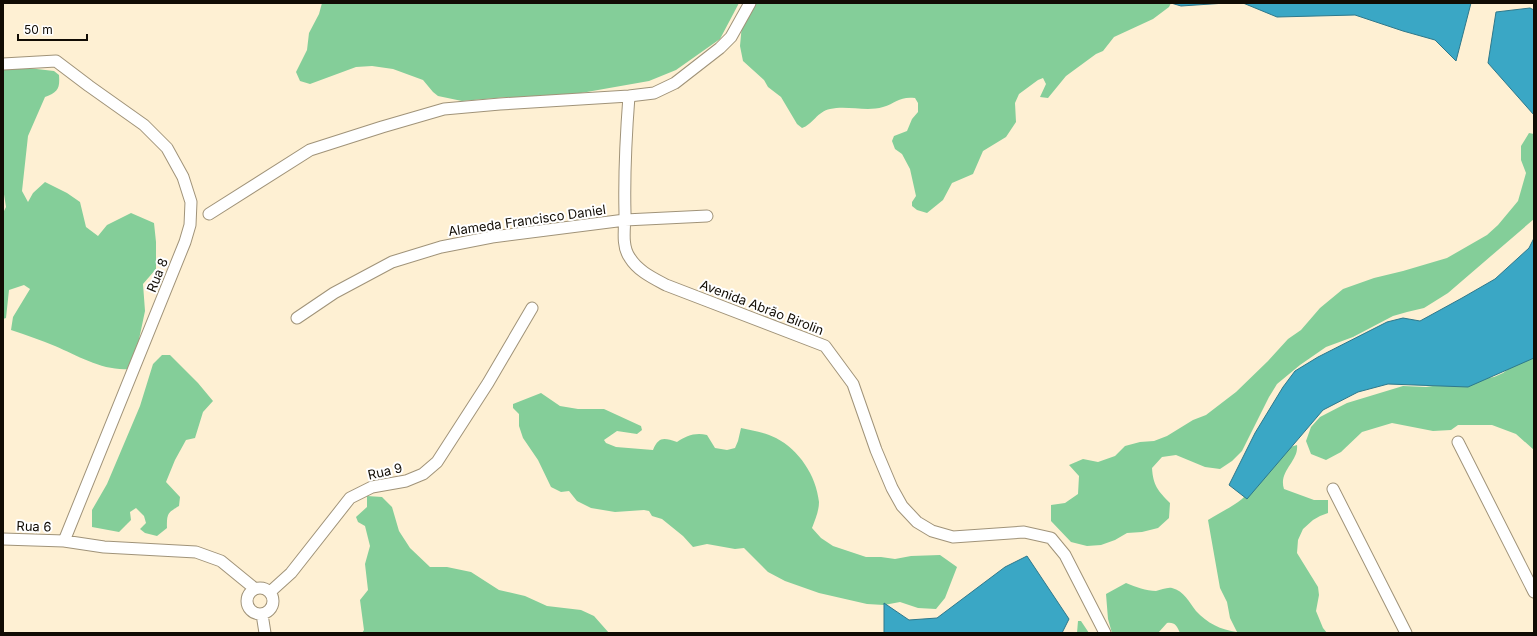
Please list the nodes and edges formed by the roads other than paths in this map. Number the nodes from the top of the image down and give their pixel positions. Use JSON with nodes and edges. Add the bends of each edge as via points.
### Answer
{"nodes":[{"id":1,"x":750,"y":3,"type":"edge"},
{"id":2,"x":3,"y":64,"type":"edge"},
{"id":3,"x":628,"y":96,"type":"junction"},
{"id":4,"x":210,"y":214,"type":"dead end"},
{"id":5,"x":707,"y":216,"type":"dead end"},
{"id":6,"x":625,"y":220,"type":"junction"},
{"id":7,"x":532,"y":308,"type":"dead end"},
{"id":8,"x":297,"y":318,"type":"dead end"},
{"id":9,"x":1458,"y":442,"type":"dead end"},
{"id":10,"x":1333,"y":490,"type":"dead end"},
{"id":11,"x":3,"y":540,"type":"edge"},
{"id":12,"x":64,"y":541,"type":"junction"},
{"id":13,"x":254,"y":588,"type":"junction"},
{"id":14,"x":270,"y":592,"type":"junction"},
{"id":15,"x":1534,"y":592,"type":"edge"},
{"id":16,"x":262,"y":614,"type":"junction"},
{"id":17,"x":265,"y":633,"type":"edge"},
{"id":18,"x":1105,"y":633,"type":"edge"},
{"id":19,"x":1406,"y":633,"type":"edge"}],
"edges":[{"from":1,"to":3,"type":"street","via":[[731,37],[715,53],[676,83],[654,93]]},
{"from":2,"to":12,"type":"street","name":"Rua 8","via":[[56,61],[144,125],[167,148],[183,177],[191,202],[190,225],[185,242]]},
{"from":3,"to":4,"type":"street","via":[[444,109],[310,150]]},
{"from":3,"to":6,"type":"street","name":"Avenida Abrão Birolin","via":[[624,163]]},
{"from":5,"to":6,"type":"street","name":"Alameda Francisco Daniel"},
{"from":6,"to":8,"type":"street","name":"Alameda Francisco Daniel","via":[[492,237],[442,247],[392,262],[334,293]]},
{"from":6,"to":18,"type":"street","name":"Avenida Abrão Birolin","via":[[624,243],[629,258],[650,277],[825,346],[853,384],[892,488],[902,506],[917,522],[932,531],[953,537],[1024,532],[1051,538],[1065,555]]},
{"from":7,"to":14,"type":"street","name":"Rua 9","via":[[437,462],[423,474],[406,481],[372,487],[350,498],[291,573]]},
{"from":9,"to":15,"type":"street"},
{"from":10,"to":19,"type":"street"},
{"from":11,"to":12,"type":"street","name":"Rua 6"},
{"from":12,"to":13,"type":"street","name":"Rua 6","via":[[104,547],[196,552],[221,561]]},
{"from":13,"to":14,"type":"street","via":[[263,587]]},
{"from":13,"to":16,"type":"street","via":[[247,595],[246,603],[250,611]]},
{"from":14,"to":16,"type":"street","via":[[273,596],[272,605]]},
{"from":16,"to":17,"type":"street"}]}
